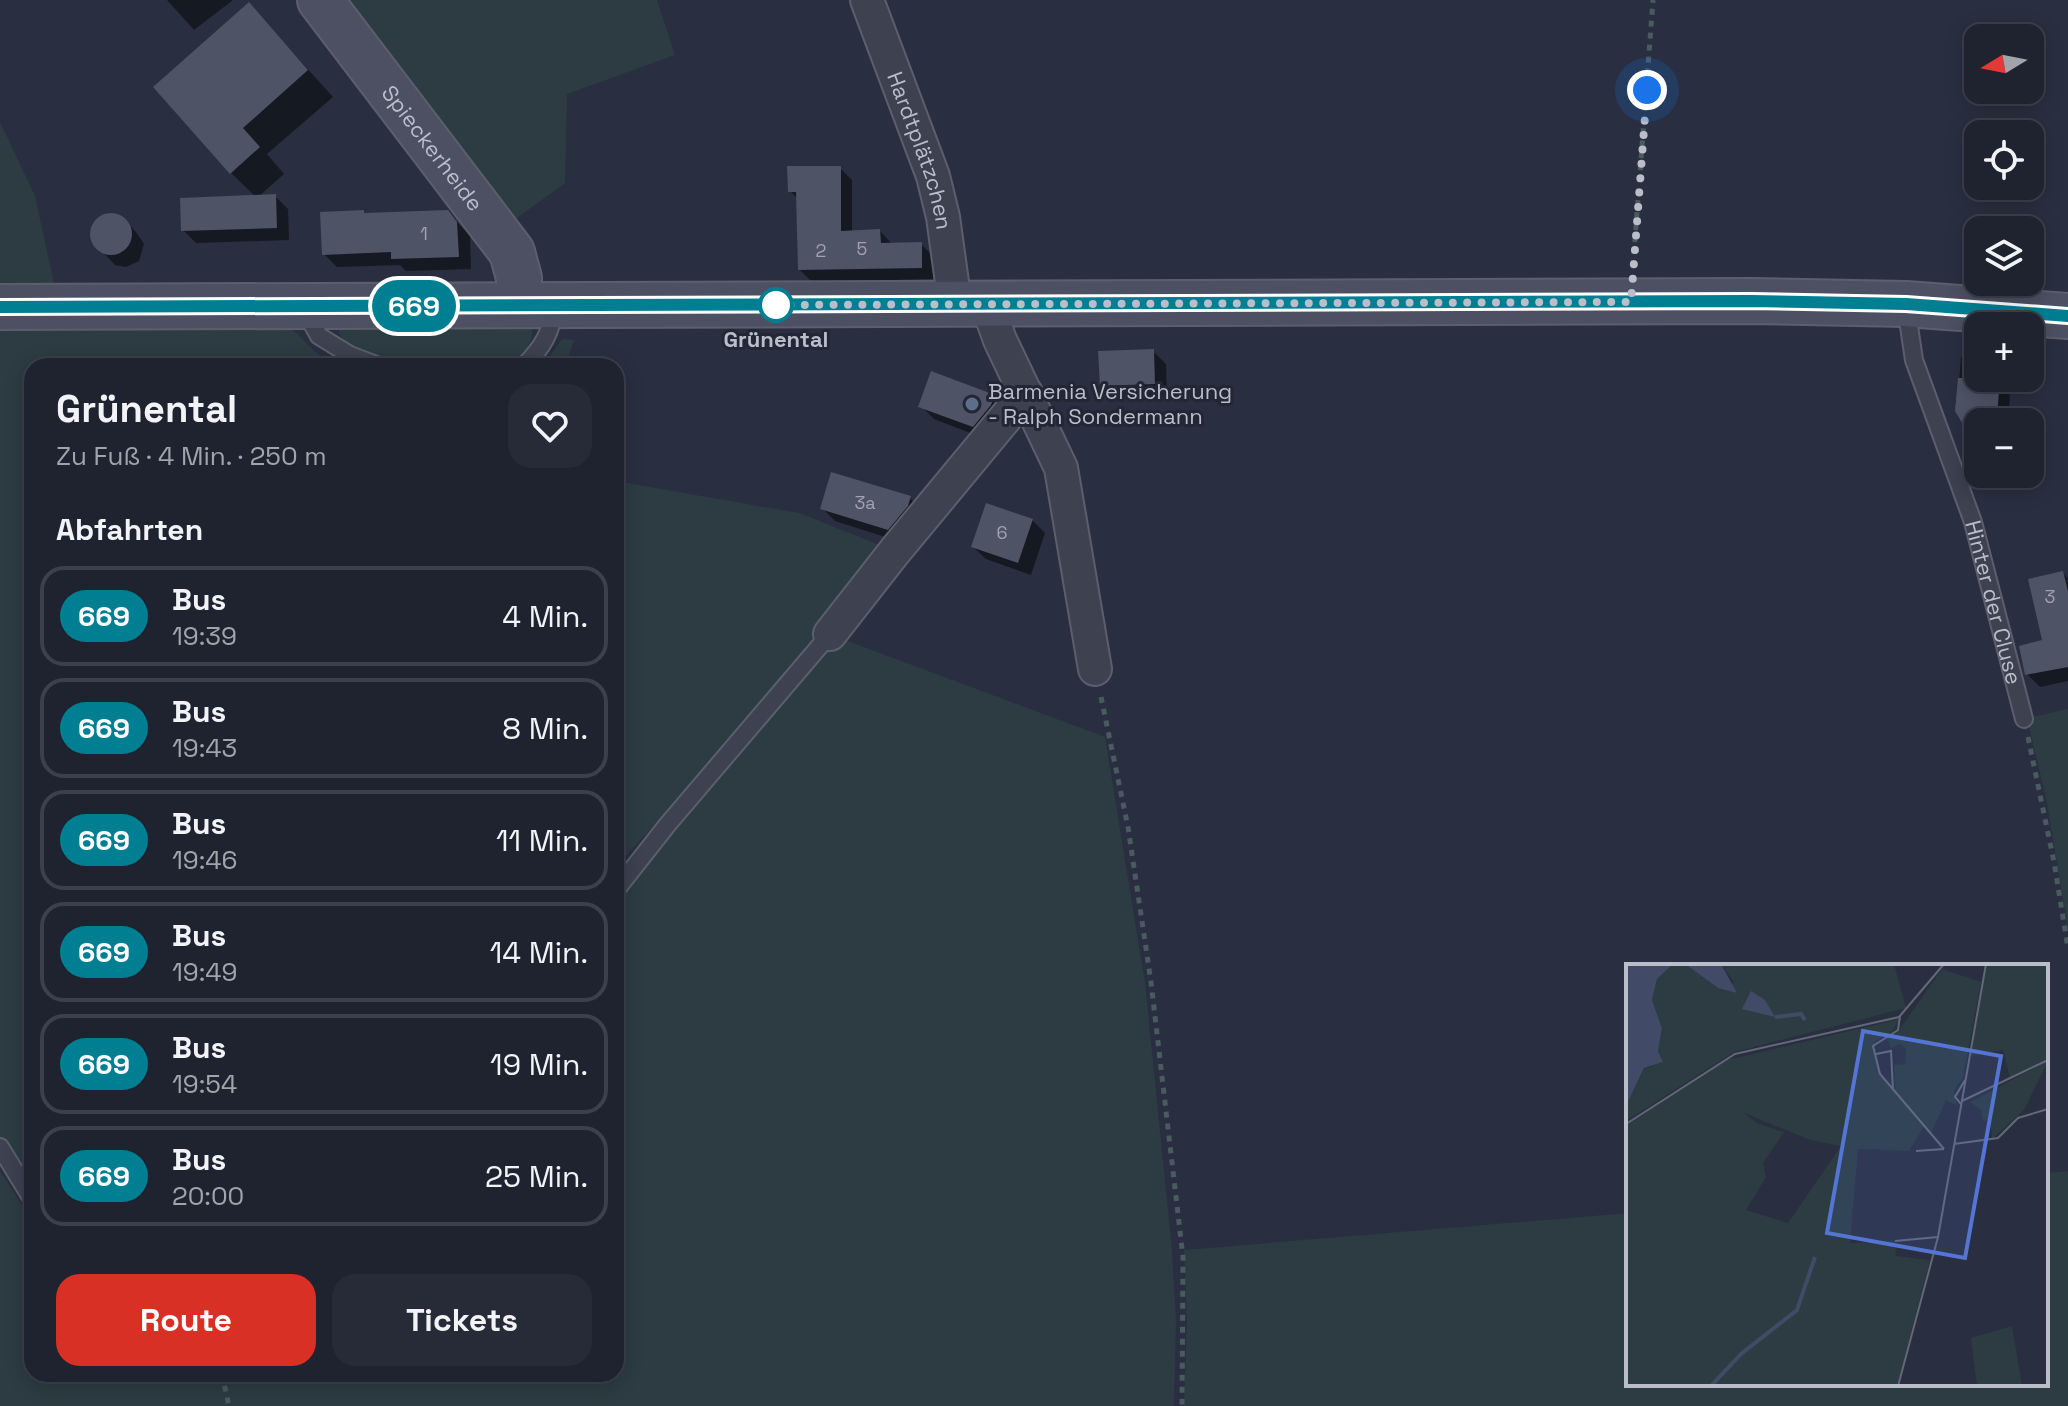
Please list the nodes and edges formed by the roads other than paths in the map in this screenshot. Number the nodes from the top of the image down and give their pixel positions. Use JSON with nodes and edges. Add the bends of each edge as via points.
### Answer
{"nodes":[{"id":1,"x":320,"y":0,"type":"edge"},
{"id":2,"x":867,"y":0,"type":"edge"},
{"id":3,"x":971,"y":304,"type":"junction"},
{"id":4,"x":1906,"y":304,"type":"junction"},
{"id":5,"x":537,"y":305,"type":"junction"},
{"id":6,"x":302,"y":306,"type":"junction"},
{"id":7,"x":0,"y":307,"type":"edge"},
{"id":8,"x":2068,"y":316,"type":"edge"},
{"id":9,"x":358,"y":358,"type":"edge"},
{"id":10,"x":532,"y":358,"type":"edge"},
{"id":11,"x":1026,"y":393,"type":"junction"},
{"id":12,"x":830,"y":634,"type":"joint"},
{"id":13,"x":1095,"y":669,"type":"road end"},
{"id":14,"x":2024,"y":719,"type":"road end"},
{"id":15,"x":624,"y":879,"type":"edge"},
{"id":16,"x":0,"y":1147,"type":"edge"},
{"id":17,"x":24,"y":1186,"type":"edge"}],
"edges":[{"from":1,"to":5,"type":"main road","name":"Spieckerheide","via":[[512,252],[519,278]]},
{"from":2,"to":3,"type":"street","name":"Hardtplätzchen","via":[[933,176]]},
{"from":3,"to":4,"type":"main road"},
{"from":3,"to":5,"type":"main road"},
{"from":3,"to":11,"type":"street","via":[[1000,340]]},
{"from":4,"to":8,"type":"main road"},
{"from":4,"to":14,"type":"lane","name":"Hinter der Cluse","via":[[1914,360],[1973,522]]},
{"from":5,"to":6,"type":"main road"},
{"from":5,"to":10,"type":"lane","via":[[553,324]]},
{"from":6,"to":7,"type":"main road"},
{"from":6,"to":9,"type":"lane","via":[[319,336]]},
{"from":11,"to":12,"type":"street"},
{"from":11,"to":13,"type":"street","via":[[1061,468]]},
{"from":12,"to":15,"type":"lane"},
{"from":16,"to":17,"type":"lane"}]}
